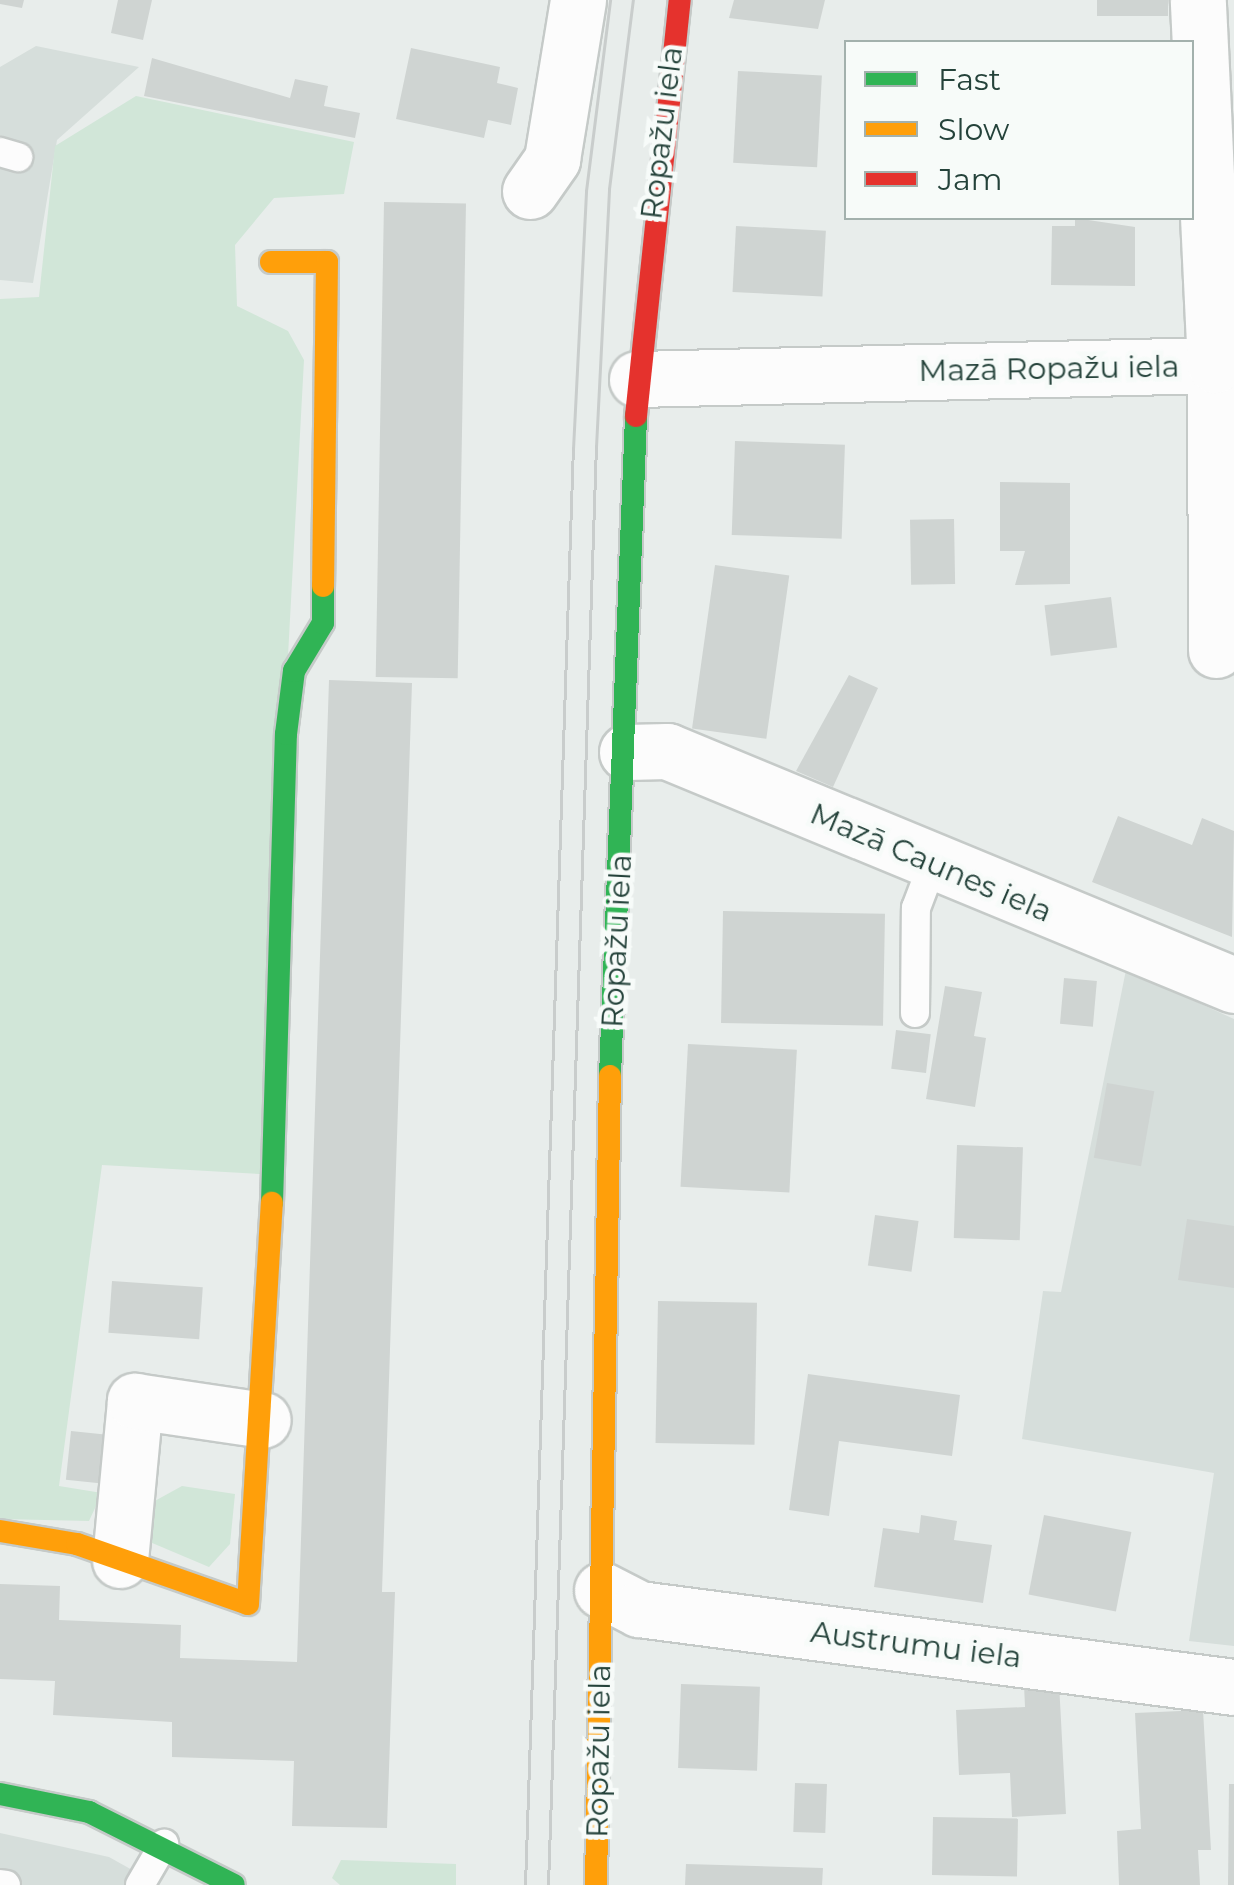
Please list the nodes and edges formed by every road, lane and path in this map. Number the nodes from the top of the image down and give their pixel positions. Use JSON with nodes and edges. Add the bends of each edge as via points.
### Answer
{"nodes":[{"id":1,"x":578,"y":0,"type":"edge"},
{"id":2,"x":680,"y":0,"type":"edge"},
{"id":3,"x":1198,"y":0,"type":"edge"},
{"id":4,"x":530,"y":191,"type":"dead end"},
{"id":5,"x":270,"y":262,"type":"dead end"},
{"id":6,"x":1215,"y":366,"type":"junction"},
{"id":7,"x":637,"y":380,"type":"junction"},
{"id":8,"x":1216,"y":650,"type":"dead end"},
{"id":9,"x":627,"y":752,"type":"junction"},
{"id":10,"x":933,"y":864,"type":"junction"},
{"id":11,"x":1234,"y":986,"type":"edge"},
{"id":12,"x":914,"y":1013,"type":"dead end"},
{"id":13,"x":263,"y":1420,"type":"junction"},
{"id":14,"x":0,"y":1530,"type":"edge"},
{"id":15,"x":120,"y":1560,"type":"junction"},
{"id":16,"x":602,"y":1590,"type":"junction"},
{"id":17,"x":1234,"y":1687,"type":"edge"},
{"id":18,"x":0,"y":1794,"type":"edge"},
{"id":19,"x":164,"y":1844,"type":"junction"},
{"id":20,"x":140,"y":1885,"type":"edge"},
{"id":21,"x":234,"y":1885,"type":"edge"},
{"id":22,"x":596,"y":1885,"type":"edge"}],
"edges":[{"from":1,"to":4,"type":"street","via":[[552,159]]},
{"from":2,"to":7,"type":"street","name":"Ropažu iela"},
{"from":3,"to":6,"type":"street","name":"Mazā Ropažu iela"},
{"from":5,"to":13,"type":"street","via":[[327,262],[323,624],[294,672],[286,734]]},
{"from":6,"to":7,"type":"street","name":"Mazā Ropažu iela"},
{"from":6,"to":8,"type":"street"},
{"from":7,"to":9,"type":"street","name":"Ropažu iela"},
{"from":9,"to":10,"type":"street","name":"Mazā Caunes iela","via":[[667,751]]},
{"from":9,"to":16,"type":"street","name":"Ropažu iela","via":[[609,1092]]},
{"from":10,"to":11,"type":"street","name":"Mazā Caunes iela"},
{"from":10,"to":12,"type":"lane","via":[[916,908]]},
{"from":13,"to":15,"type":"street","via":[[135,1401]]},
{"from":13,"to":15,"type":"street","via":[[248,1604]]},
{"from":14,"to":15,"type":"street"},
{"from":16,"to":17,"type":"street","name":"Austrumu iela","via":[[639,1609]]},
{"from":16,"to":22,"type":"street","name":"Ropažu iela"},
{"from":18,"to":19,"type":"street","via":[[89,1812]]},
{"from":19,"to":20,"type":"lane"},
{"from":19,"to":21,"type":"street"}]}
